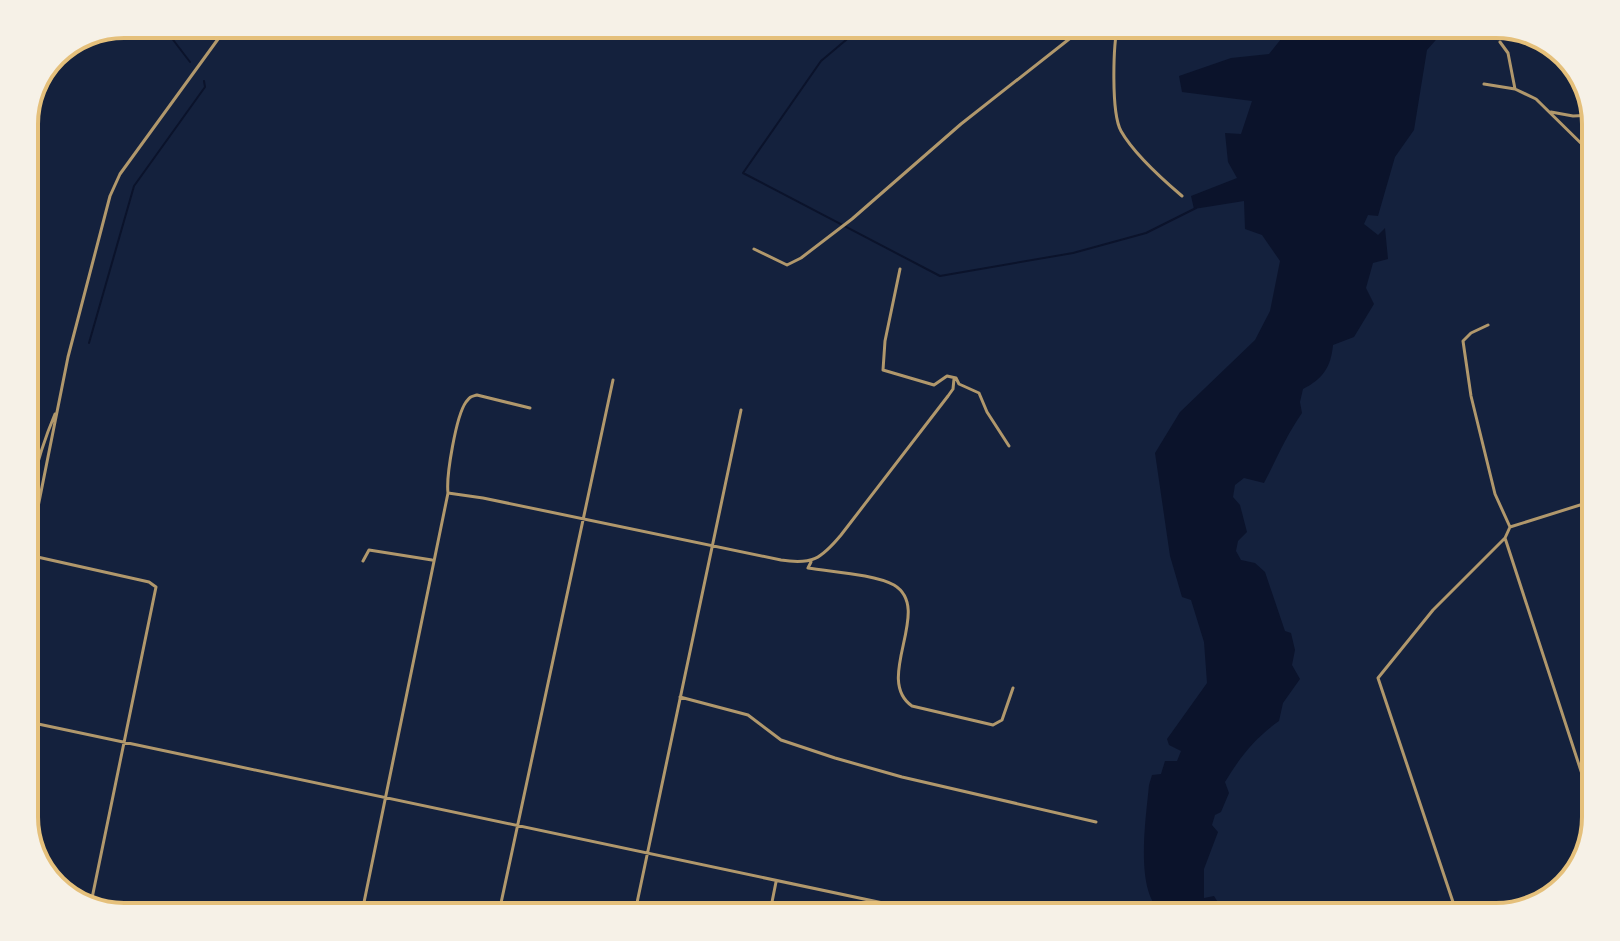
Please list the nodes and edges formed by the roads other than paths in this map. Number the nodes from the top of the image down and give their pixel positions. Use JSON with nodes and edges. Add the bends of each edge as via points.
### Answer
{"nodes":[{"id":1,"x":219,"y":38,"type":"edge"},
{"id":2,"x":1070,"y":38,"type":"edge"},
{"id":3,"x":1116,"y":38,"type":"edge"},
{"id":4,"x":1500,"y":42,"type":"dead end"},
{"id":5,"x":1484,"y":84,"type":"dead end"},
{"id":6,"x":1515,"y":89,"type":"junction"},
{"id":7,"x":1548,"y":112,"type":"junction"},
{"id":8,"x":1581,"y":116,"type":"edge"},
{"id":9,"x":1582,"y":145,"type":"edge"},
{"id":10,"x":1182,"y":196,"type":"dead end"},
{"id":11,"x":754,"y":249,"type":"dead end"},
{"id":12,"x":900,"y":269,"type":"dead end"},
{"id":13,"x":1488,"y":325,"type":"dead end"},
{"id":14,"x":954,"y":379,"type":"junction"},
{"id":15,"x":613,"y":380,"type":"dead end"},
{"id":16,"x":530,"y":408,"type":"dead end"},
{"id":17,"x":57,"y":409,"type":"junction"},
{"id":18,"x":741,"y":410,"type":"dead end"},
{"id":19,"x":1009,"y":446,"type":"dead end"},
{"id":20,"x":38,"y":465,"type":"edge"},
{"id":21,"x":38,"y":471,"type":"edge"},
{"id":22,"x":45,"y":473,"type":"junction"},
{"id":23,"x":448,"y":493,"type":"junction"},
{"id":24,"x":38,"y":504,"type":"edge"},
{"id":25,"x":1582,"y":504,"type":"edge"},
{"id":26,"x":583,"y":520,"type":"junction"},
{"id":27,"x":1510,"y":527,"type":"junction"},
{"id":28,"x":1505,"y":538,"type":"junction"},
{"id":29,"x":714,"y":546,"type":"junction"},
{"id":30,"x":38,"y":557,"type":"edge"},
{"id":31,"x":434,"y":560,"type":"junction"},
{"id":32,"x":363,"y":561,"type":"dead end"},
{"id":33,"x":811,"y":562,"type":"junction"},
{"id":34,"x":1013,"y":688,"type":"dead end"},
{"id":35,"x":680,"y":697,"type":"junction"},
{"id":36,"x":38,"y":724,"type":"edge"},
{"id":37,"x":123,"y":741,"type":"junction"},
{"id":38,"x":1582,"y":774,"type":"edge"},
{"id":39,"x":385,"y":796,"type":"junction"},
{"id":40,"x":1096,"y":822,"type":"dead end"},
{"id":41,"x":519,"y":824,"type":"junction"},
{"id":42,"x":648,"y":853,"type":"junction"},
{"id":43,"x":777,"y":880,"type":"junction"},
{"id":44,"x":92,"y":896,"type":"edge"},
{"id":45,"x":364,"y":903,"type":"edge"},
{"id":46,"x":501,"y":903,"type":"edge"},
{"id":47,"x":637,"y":903,"type":"edge"},
{"id":48,"x":772,"y":903,"type":"edge"},
{"id":49,"x":879,"y":903,"type":"edge"},
{"id":50,"x":1453,"y":903,"type":"edge"}],
"edges":[{"from":1,"to":17,"type":"street","via":[[120,174],[110,196]]},
{"from":2,"to":11,"type":"street","via":[[793,263],[783,264]]},
{"from":3,"to":10,"type":"street","via":[[1113,72],[1120,129]]},
{"from":4,"to":6,"type":"street","via":[[1508,53]]},
{"from":5,"to":6,"type":"street"},
{"from":6,"to":7,"type":"street"},
{"from":7,"to":8,"type":"street"},
{"from":7,"to":9,"type":"street"},
{"from":12,"to":14,"type":"street","via":[[883,370],[934,385],[947,376]]},
{"from":13,"to":27,"type":"street","via":[[1466,337],[1462,346],[1495,494]]},
{"from":14,"to":19,"type":"street","via":[[979,393]]},
{"from":14,"to":33,"type":"street","via":[[948,396],[831,548]]},
{"from":15,"to":26,"type":"street"},
{"from":16,"to":23,"type":"street","via":[[470,397],[459,421]]},
{"from":17,"to":20,"type":"street"},
{"from":17,"to":22,"type":"street"},
{"from":18,"to":29,"type":"street"},
{"from":21,"to":22,"type":"street"},
{"from":22,"to":24,"type":"street"},
{"from":23,"to":26,"type":"street"},
{"from":23,"to":31,"type":"street"},
{"from":25,"to":27,"type":"street"},
{"from":26,"to":29,"type":"street"},
{"from":26,"to":41,"type":"street"},
{"from":27,"to":28,"type":"street"},
{"from":28,"to":38,"type":"street"},
{"from":28,"to":50,"type":"street","via":[[1433,610],[1378,678]]},
{"from":29,"to":33,"type":"street"},
{"from":29,"to":35,"type":"street"},
{"from":30,"to":37,"type":"street","via":[[156,587]]},
{"from":31,"to":32,"type":"street","via":[[369,550]]},
{"from":31,"to":39,"type":"street"},
{"from":33,"to":34,"type":"street","via":[[808,568],[890,583],[905,597],[908,610],[897,684],[912,706],[993,725],[1002,720]]},
{"from":35,"to":40,"type":"street","via":[[748,715],[781,740],[835,758]]},
{"from":35,"to":42,"type":"street"},
{"from":36,"to":37,"type":"street"},
{"from":37,"to":39,"type":"street"},
{"from":37,"to":44,"type":"street"},
{"from":39,"to":41,"type":"street"},
{"from":39,"to":45,"type":"street"},
{"from":41,"to":42,"type":"street"},
{"from":41,"to":46,"type":"street"},
{"from":42,"to":43,"type":"street"},
{"from":42,"to":47,"type":"street"},
{"from":43,"to":48,"type":"street"},
{"from":43,"to":49,"type":"street"}]}
